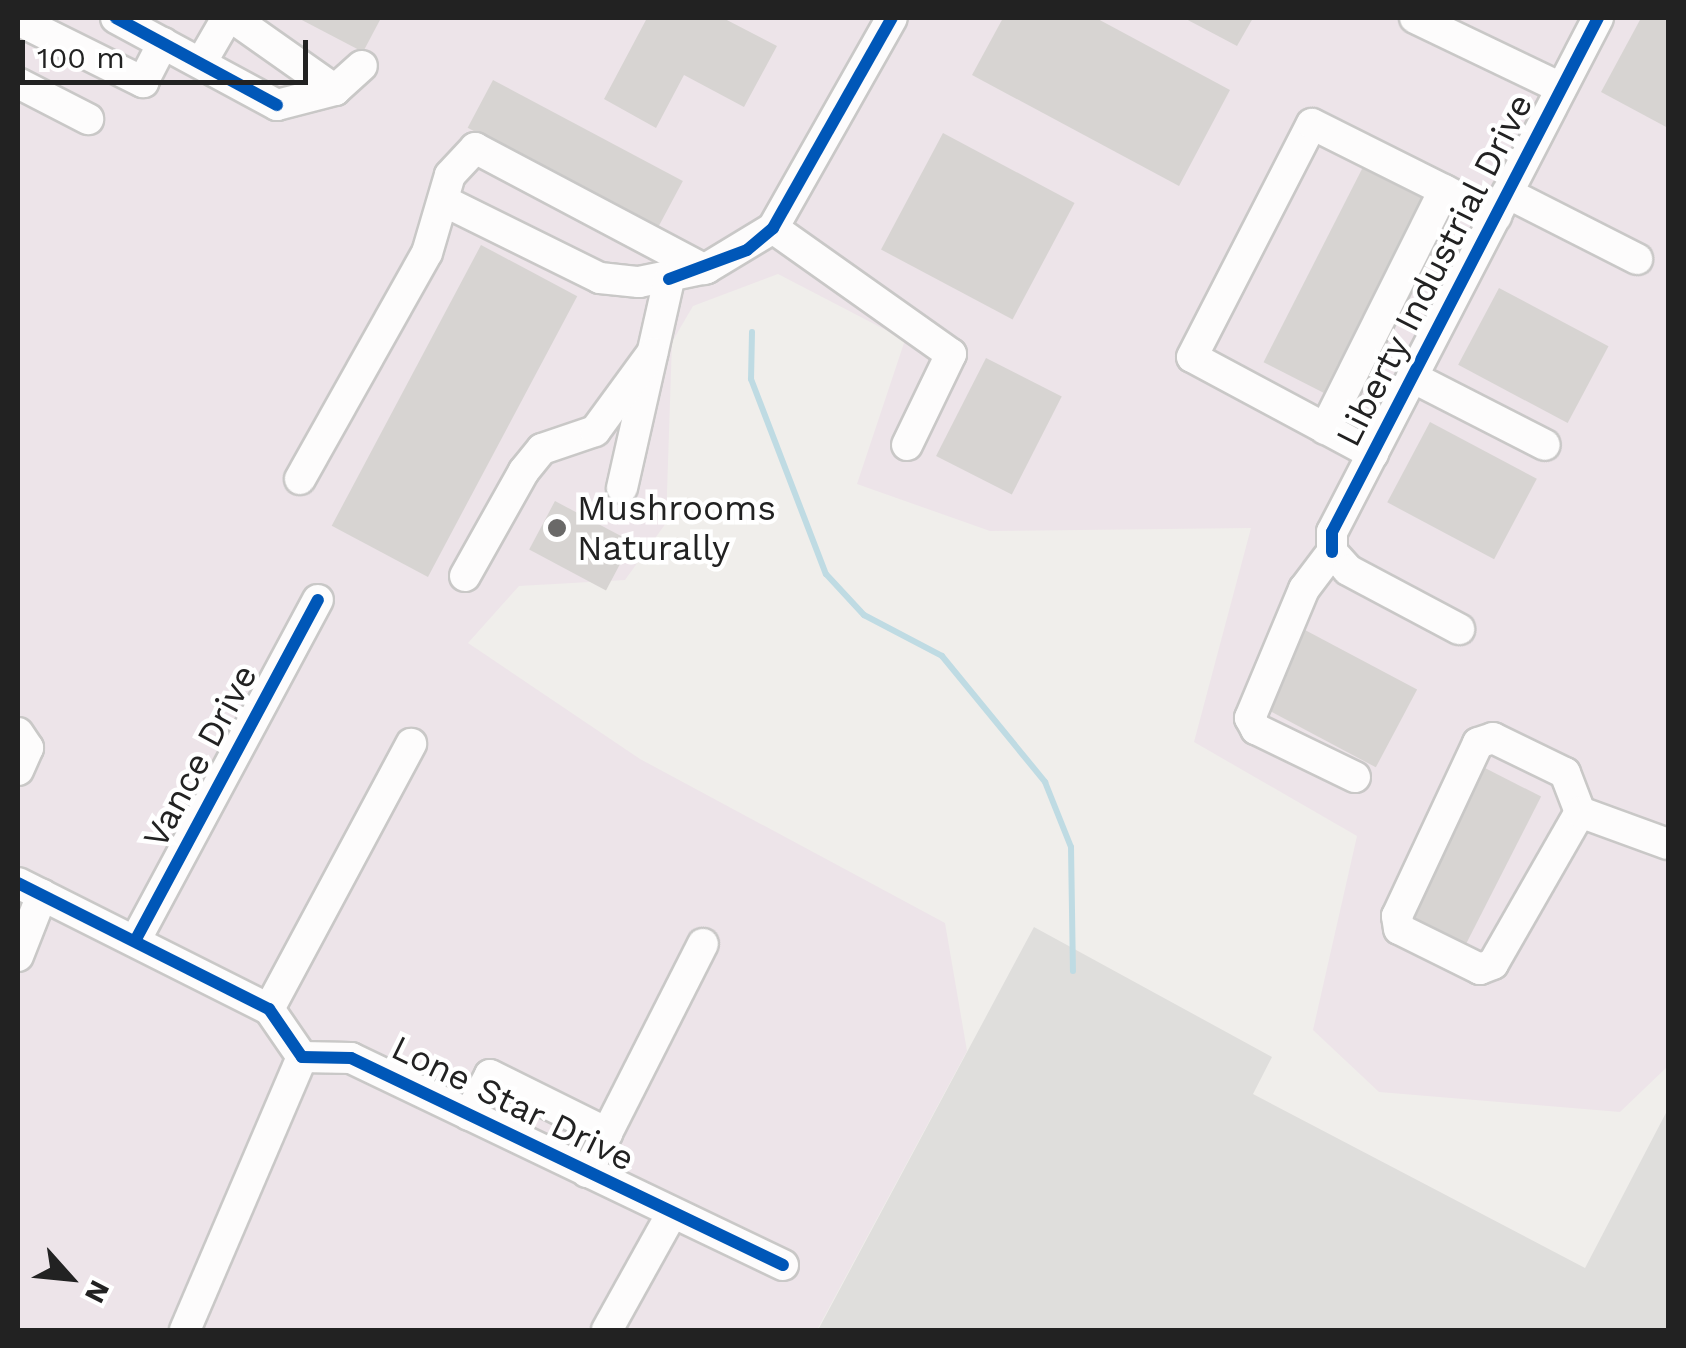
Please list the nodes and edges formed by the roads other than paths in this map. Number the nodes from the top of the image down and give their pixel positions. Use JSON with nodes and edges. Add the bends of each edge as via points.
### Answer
{"nodes":[{"id":1,"x":116,"y":18,"type":"edge"},
{"id":2,"x":230,"y":18,"type":"edge"},
{"id":3,"x":892,"y":18,"type":"edge"},
{"id":4,"x":1415,"y":18,"type":"edge"},
{"id":5,"x":1598,"y":18,"type":"edge"},
{"id":6,"x":18,"y":20,"type":"edge"},
{"id":7,"x":163,"y":43,"type":"junction"},
{"id":8,"x":201,"y":63,"type":"junction"},
{"id":9,"x":362,"y":66,"type":"dead end"},
{"id":10,"x":18,"y":83,"type":"edge"},
{"id":11,"x":1562,"y":88,"type":"junction"},
{"id":12,"x":335,"y":90,"type":"junction"},
{"id":13,"x":88,"y":119,"type":"dead end"},
{"id":14,"x":1444,"y":190,"type":"junction"},
{"id":15,"x":448,"y":203,"type":"junction"},
{"id":16,"x":1501,"y":204,"type":"junction"},
{"id":17,"x":773,"y":228,"type":"junction"},
{"id":18,"x":1637,"y":259,"type":"dead end"},
{"id":19,"x":704,"y":269,"type":"junction"},
{"id":20,"x":669,"y":278,"type":"junction"},
{"id":21,"x":652,"y":352,"type":"junction"},
{"id":22,"x":1412,"y":377,"type":"junction"},
{"id":23,"x":1325,"y":429,"type":"junction"},
{"id":24,"x":907,"y":445,"type":"dead end"},
{"id":25,"x":1545,"y":445,"type":"dead end"},
{"id":26,"x":1373,"y":454,"type":"junction"},
{"id":27,"x":300,"y":480,"type":"dead end"},
{"id":28,"x":622,"y":488,"type":"dead end"},
{"id":29,"x":1332,"y":552,"type":"junction"},
{"id":30,"x":465,"y":576,"type":"dead end"},
{"id":31,"x":318,"y":600,"type":"dead end"},
{"id":32,"x":1458,"y":629,"type":"dead end"},
{"id":33,"x":18,"y":733,"type":"edge"},
{"id":34,"x":411,"y":744,"type":"dead end"},
{"id":35,"x":18,"y":770,"type":"edge"},
{"id":36,"x":1355,"y":778,"type":"dead end"},
{"id":37,"x":1580,"y":812,"type":"junction"},
{"id":38,"x":1668,"y":844,"type":"edge"},
{"id":39,"x":30,"y":889,"type":"edge"},
{"id":40,"x":135,"y":941,"type":"junction"},
{"id":41,"x":703,"y":944,"type":"dead end"},
{"id":42,"x":18,"y":955,"type":"edge"},
{"id":43,"x":269,"y":1010,"type":"junction"},
{"id":44,"x":302,"y":1058,"type":"junction"},
{"id":45,"x":469,"y":1116,"type":"junction"},
{"id":46,"x":607,"y":1132,"type":"junction"},
{"id":47,"x":587,"y":1172,"type":"junction"},
{"id":48,"x":672,"y":1213,"type":"junction"},
{"id":49,"x":783,"y":1265,"type":"dead end"},
{"id":50,"x":186,"y":1330,"type":"edge"},
{"id":51,"x":607,"y":1330,"type":"edge"}],
"edges":[{"from":1,"to":7,"type":"street"},
{"from":2,"to":8,"type":"street"},
{"from":2,"to":12,"type":"street"},
{"from":3,"to":17,"type":"street"},
{"from":4,"to":11,"type":"street"},
{"from":5,"to":11,"type":"street","name":"Liberty Industrial Drive"},
{"from":6,"to":7,"type":"street","via":[[143,82]]},
{"from":7,"to":8,"type":"street"},
{"from":8,"to":12,"type":"street","via":[[277,105]]},
{"from":9,"to":12,"type":"street"},
{"from":10,"to":13,"type":"street"},
{"from":11,"to":16,"type":"street","name":"Liberty Industrial Drive"},
{"from":14,"to":16,"type":"street"},
{"from":14,"to":23,"type":"street"},
{"from":14,"to":23,"type":"street","via":[[1312,124],[1192,357]]},
{"from":15,"to":19,"type":"street","via":[[450,175],[475,148]]},
{"from":15,"to":20,"type":"street","via":[[600,278]]},
{"from":15,"to":27,"type":"street"},
{"from":16,"to":18,"type":"street"},
{"from":16,"to":22,"type":"street","name":"Liberty Industrial Drive"},
{"from":17,"to":19,"type":"street"},
{"from":17,"to":24,"type":"street","via":[[951,354]]},
{"from":19,"to":20,"type":"street"},
{"from":20,"to":21,"type":"street"},
{"from":21,"to":28,"type":"street"},
{"from":21,"to":30,"type":"street","via":[[596,430],[542,449],[524,470]]},
{"from":22,"to":25,"type":"street"},
{"from":22,"to":26,"type":"street","name":"Liberty Industrial Drive"},
{"from":23,"to":26,"type":"street"},
{"from":26,"to":29,"type":"street","name":"Liberty Industrial Drive","via":[[1332,532]]},
{"from":29,"to":32,"type":"street","via":[[1348,570]]},
{"from":29,"to":36,"type":"street","name":"Liberty Industrial Drive","via":[[1304,589],[1250,718]]},
{"from":31,"to":40,"type":"street","name":"Vance Drive"},
{"from":33,"to":35,"type":"street","via":[[28,748]]},
{"from":34,"to":43,"type":"street"},
{"from":37,"to":37,"type":"street","via":[[1493,964],[1480,969],[1399,929],[1396,916],[1478,743],[1493,738],[1565,773]]},
{"from":37,"to":38,"type":"street"},
{"from":39,"to":40,"type":"street"},
{"from":39,"to":42,"type":"street"},
{"from":40,"to":43,"type":"street"},
{"from":41,"to":46,"type":"street"},
{"from":43,"to":44,"type":"street"},
{"from":44,"to":45,"type":"street","name":"Lone Star Drive","via":[[351,1058]]},
{"from":44,"to":50,"type":"street"},
{"from":45,"to":46,"type":"street","via":[[490,1075]]},
{"from":45,"to":47,"type":"street","name":"Lone Star Drive"},
{"from":46,"to":47,"type":"street"},
{"from":47,"to":48,"type":"street","name":"Lone Star Drive"},
{"from":48,"to":49,"type":"street","name":"Lone Star Drive"},
{"from":48,"to":51,"type":"street"}]}
